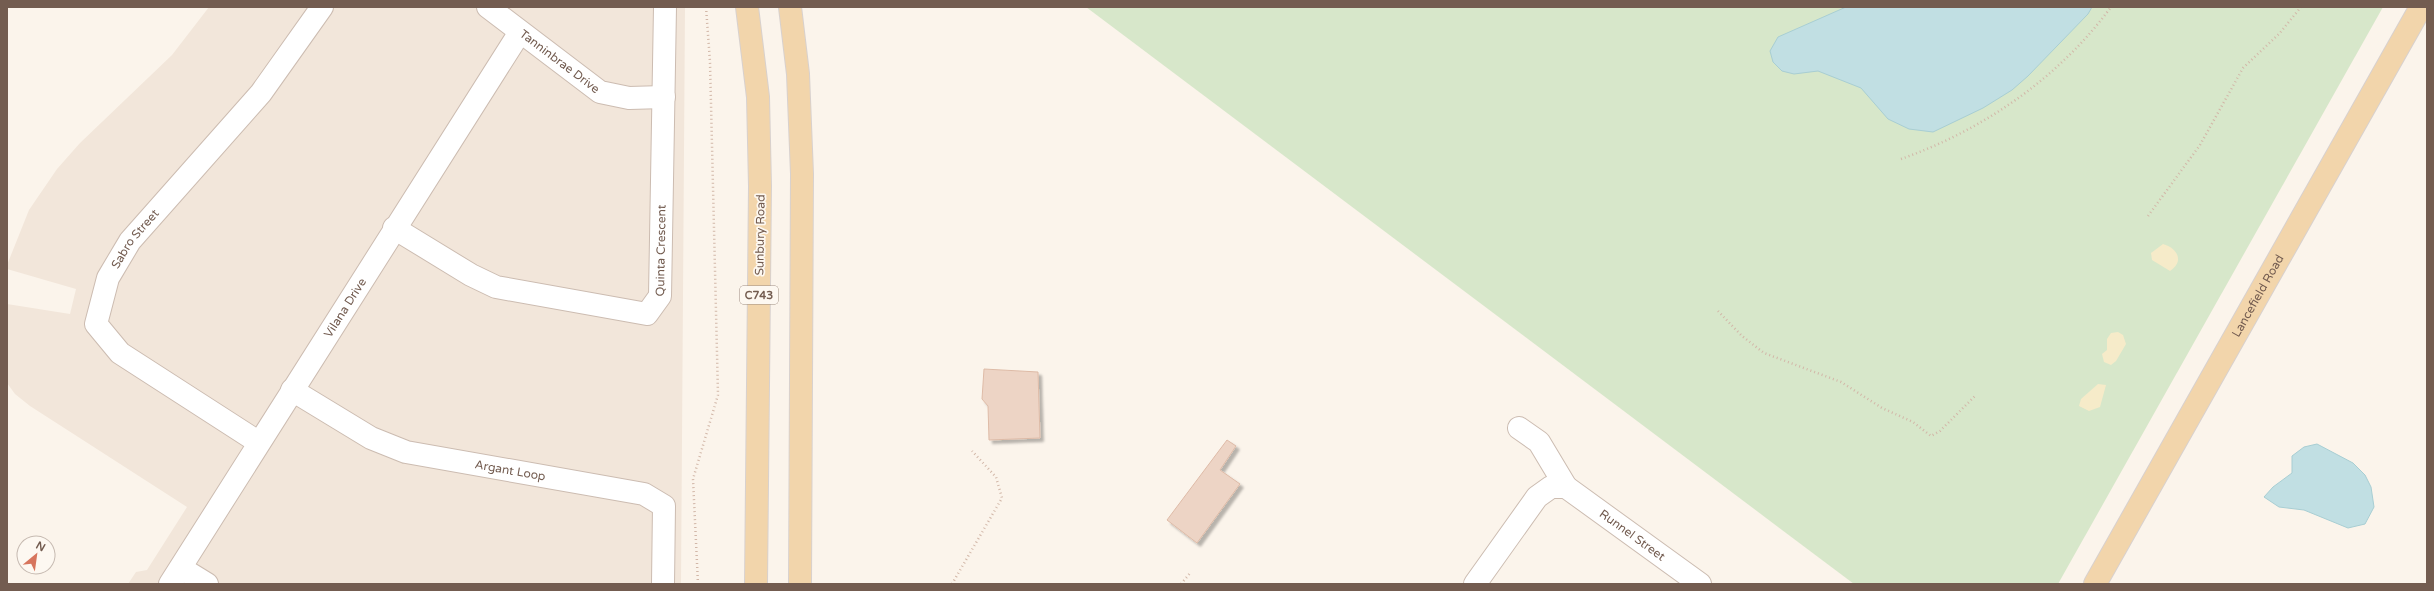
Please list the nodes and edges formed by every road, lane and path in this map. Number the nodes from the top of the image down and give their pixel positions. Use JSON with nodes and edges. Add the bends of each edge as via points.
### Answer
{"nodes":[{"id":1,"x":322,"y":7,"type":"edge"},
{"id":2,"x":488,"y":7,"type":"edge"},
{"id":3,"x":665,"y":7,"type":"edge"},
{"id":4,"x":706,"y":7,"type":"edge"},
{"id":5,"x":747,"y":7,"type":"edge"},
{"id":6,"x":790,"y":7,"type":"edge"},
{"id":7,"x":2110,"y":7,"type":"edge"},
{"id":8,"x":2301,"y":7,"type":"edge"},
{"id":9,"x":2421,"y":7,"type":"edge"},
{"id":10,"x":520,"y":32,"type":"junction"},
{"id":11,"x":664,"y":97,"type":"junction"},
{"id":12,"x":1901,"y":159,"type":"dead end"},
{"id":13,"x":2148,"y":216,"type":"dead end"},
{"id":14,"x":394,"y":228,"type":"junction"},
{"id":15,"x":1718,"y":311,"type":"dead end"},
{"id":16,"x":292,"y":390,"type":"junction"},
{"id":17,"x":1976,"y":395,"type":"dead end"},
{"id":18,"x":1519,"y":428,"type":"dead end"},
{"id":19,"x":258,"y":442,"type":"junction"},
{"id":20,"x":972,"y":450,"type":"dead end"},
{"id":21,"x":1566,"y":487,"type":"junction"},
{"id":22,"x":1191,"y":572,"type":"dead end"},
{"id":23,"x":175,"y":576,"type":"edge"},
{"id":24,"x":207,"y":584,"type":"edge"},
{"id":25,"x":663,"y":584,"type":"edge"},
{"id":26,"x":698,"y":584,"type":"edge"},
{"id":27,"x":756,"y":584,"type":"edge"},
{"id":28,"x":800,"y":584,"type":"edge"},
{"id":29,"x":952,"y":584,"type":"edge"},
{"id":30,"x":1181,"y":584,"type":"edge"},
{"id":31,"x":1475,"y":584,"type":"edge"},
{"id":32,"x":1700,"y":584,"type":"edge"},
{"id":33,"x":2095,"y":584,"type":"edge"}],
"edges":[{"from":1,"to":19,"type":"street","name":"Sabro Street","via":[[261,93],[130,240],[108,278],[96,324],[120,353]]},
{"from":2,"to":10,"type":"street","name":"Tanninbrae Drive"},
{"from":3,"to":11,"type":"street","name":"Quinta Crescent"},
{"from":4,"to":26,"type":"path","via":[[710,62],[718,395],[693,479]]},
{"from":5,"to":27,"type":"main road","name":"Sunbury Road","number":"C743","via":[[758,97],[760,186]]},
{"from":6,"to":28,"type":"main road","via":[[798,74],[802,174]]},
{"from":7,"to":12,"type":"path","via":[[2084,41],[2049,76],[1965,132],[1935,147]]},
{"from":8,"to":13,"type":"path","via":[[2243,68],[2200,145]]},
{"from":9,"to":33,"type":"main road","name":"Lancefield Road"},
{"from":10,"to":11,"type":"street","name":"Tanninbrae Drive","via":[[600,92],[629,98]]},
{"from":10,"to":14,"type":"street","name":"Vilana Drive"},
{"from":11,"to":14,"type":"street","name":"Quinta Crescent","via":[[660,296],[647,314],[496,287]]},
{"from":14,"to":16,"type":"street","name":"Vilana Drive"},
{"from":15,"to":17,"type":"path","via":[[1742,336],[1764,352],[1841,382],[1882,408],[1912,422],[1931,436]]},
{"from":16,"to":19,"type":"street","name":"Vilana Drive"},
{"from":16,"to":25,"type":"street","name":"Argant Loop","via":[[371,438],[406,452],[644,494],[664,506]]},
{"from":18,"to":21,"type":"street","name":"Runnel Street","via":[[1539,442]]},
{"from":19,"to":23,"type":"street","name":"Vilana Drive"},
{"from":20,"to":29,"type":"path","via":[[996,477],[1002,498]]},
{"from":21,"to":31,"type":"street","via":[[1551,487],[1537,498]]},
{"from":21,"to":32,"type":"street","name":"Runnel Street"},
{"from":22,"to":30,"type":"path"},
{"from":23,"to":24,"type":"street"}]}
